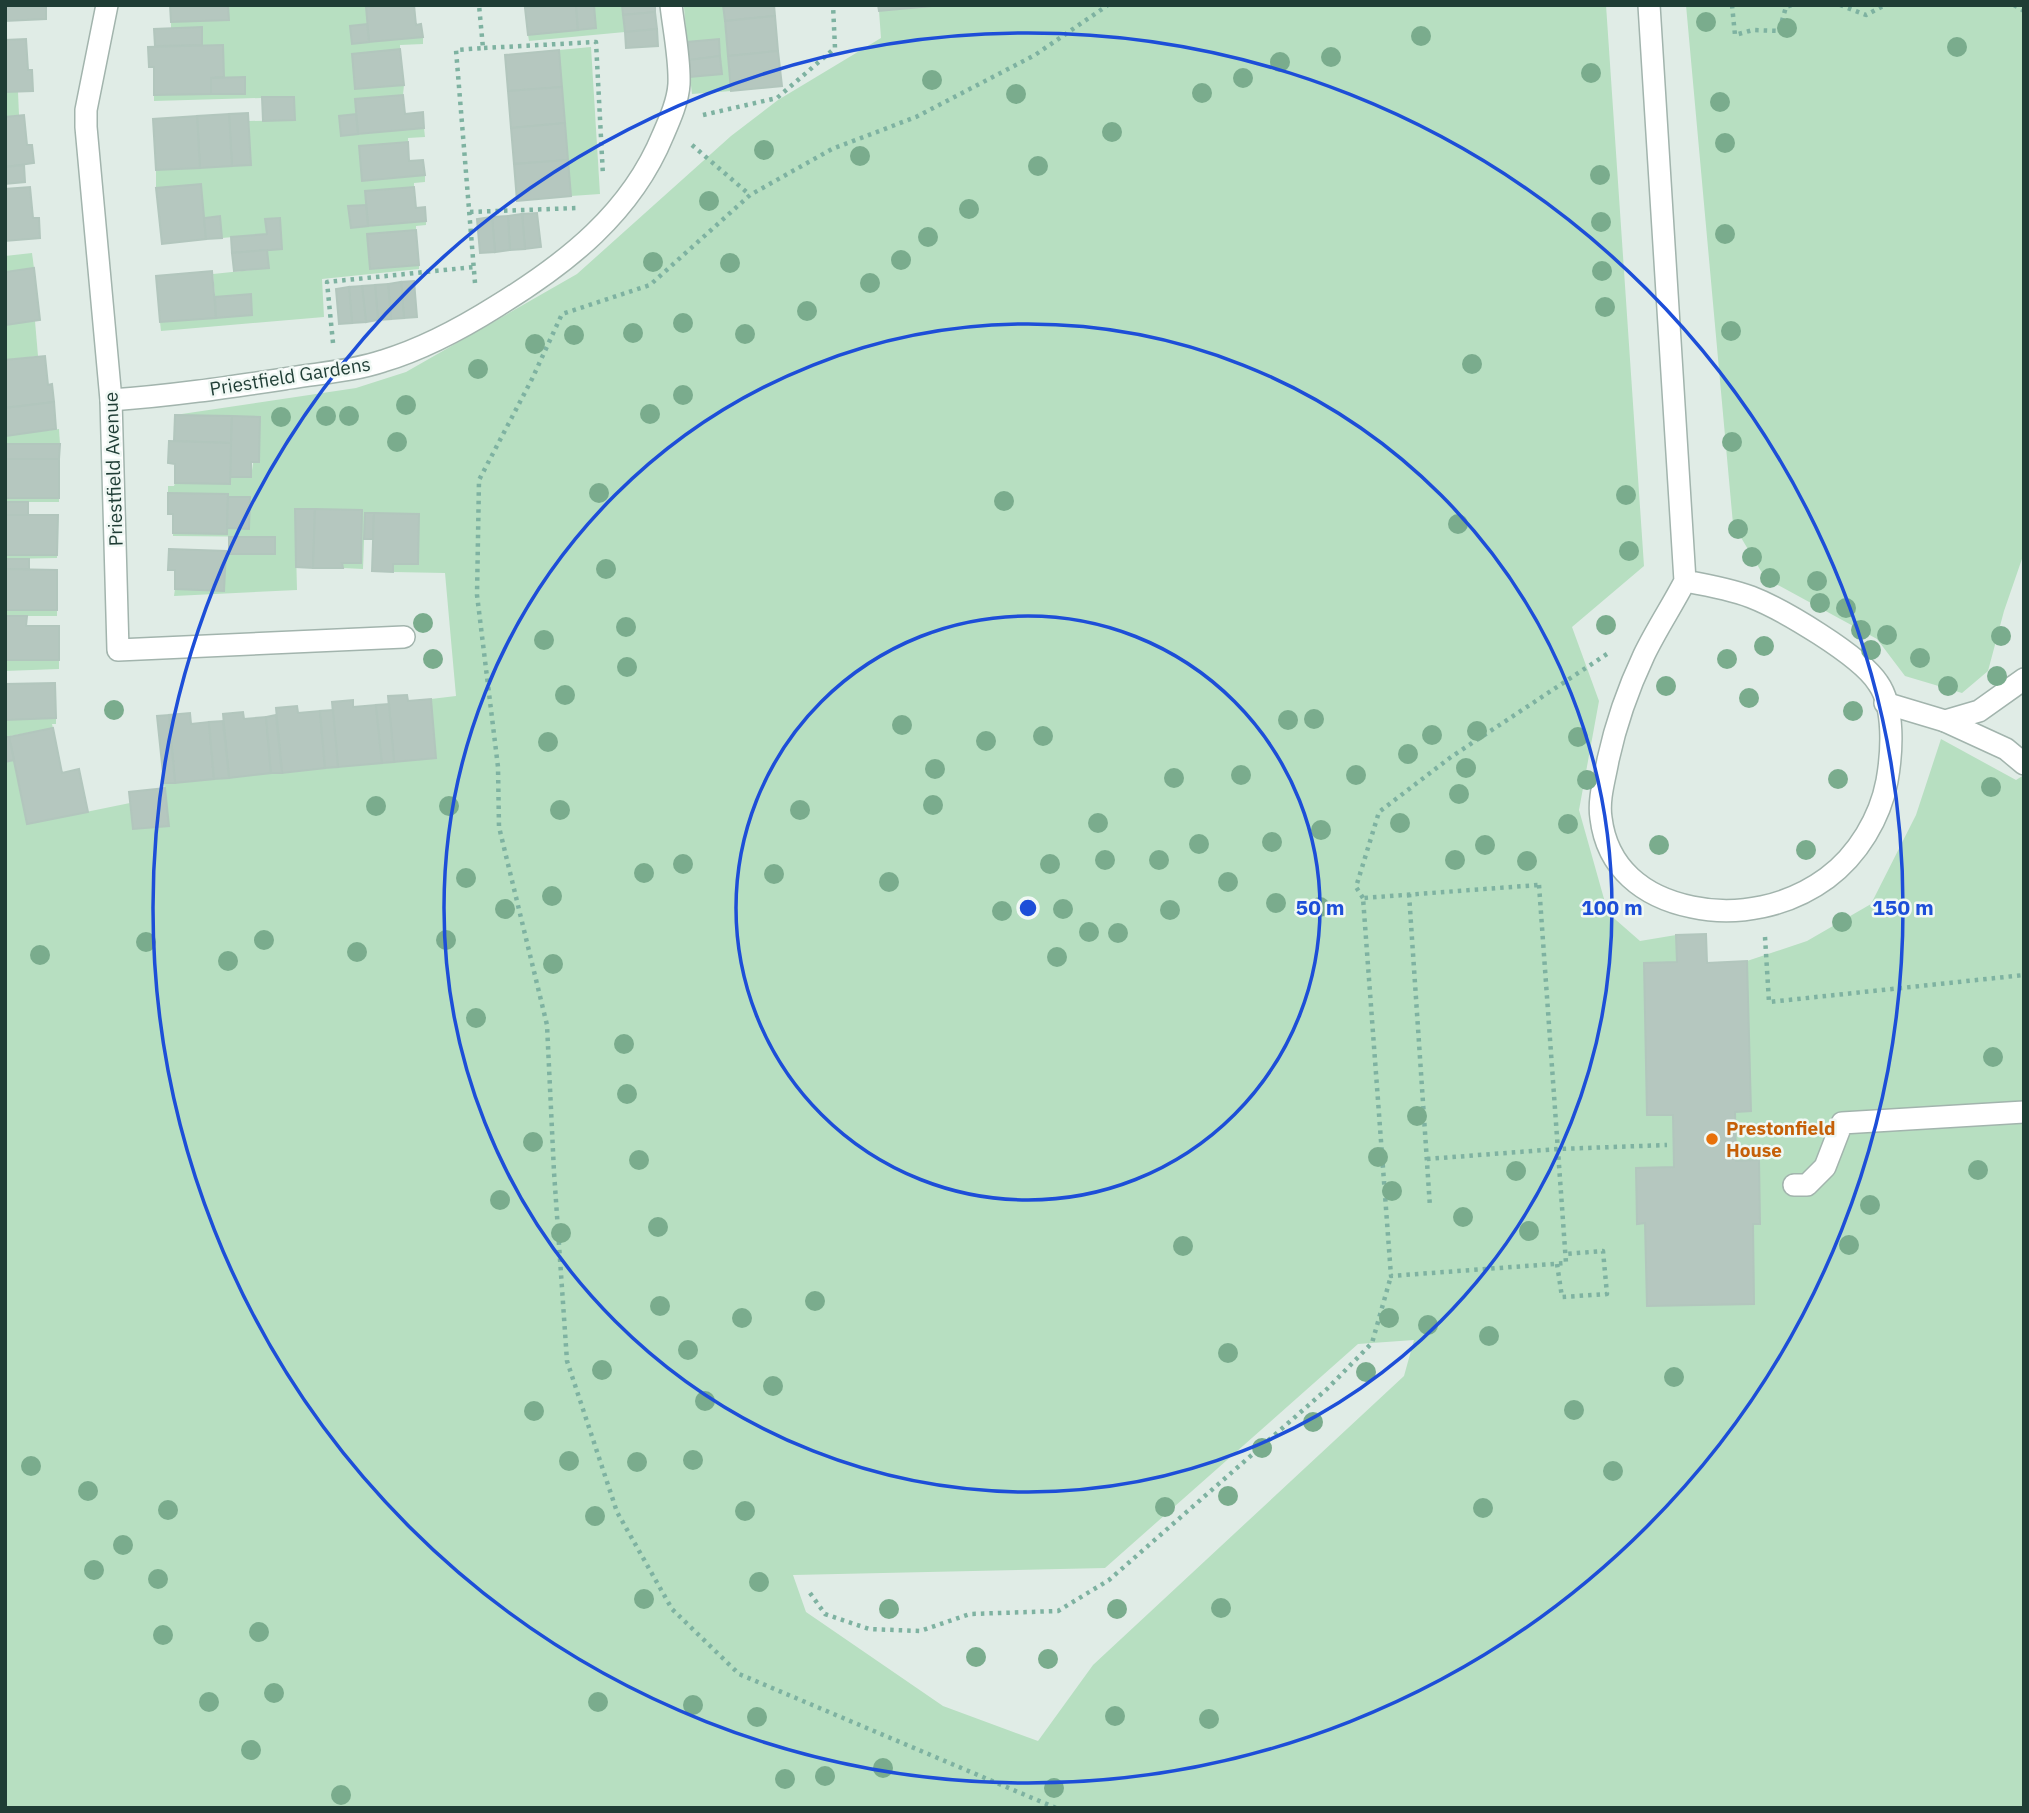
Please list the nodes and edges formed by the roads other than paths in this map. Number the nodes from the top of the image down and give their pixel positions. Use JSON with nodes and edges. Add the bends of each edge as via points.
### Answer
{"nodes":[{"id":1,"x":107,"y":5,"type":"edge"},
{"id":2,"x":671,"y":5,"type":"edge"},
{"id":3,"x":1649,"y":5,"type":"edge"},
{"id":4,"x":111,"y":400,"type":"junction"},
{"id":5,"x":1685,"y":581,"type":"junction"},
{"id":6,"x":404,"y":637,"type":"dead end"},
{"id":7,"x":2024,"y":679,"type":"edge"},
{"id":8,"x":1885,"y":703,"type":"junction"},
{"id":9,"x":1945,"y":721,"type":"junction"},
{"id":10,"x":2024,"y":764,"type":"edge"},
{"id":11,"x":2024,"y":1111,"type":"edge"},
{"id":12,"x":1794,"y":1185,"type":"dead end"}],
"edges":[{"from":1,"to":4,"type":"street","name":"Priestfield Avenue","via":[[86,127]]},
{"from":2,"to":4,"type":"street","name":"Priestfield Gardens","via":[[679,85],[668,123],[641,178],[559,266],[476,319],[382,362]]},
{"from":3,"to":5,"type":"street"},
{"from":4,"to":6,"type":"street","name":"Priestfield Avenue","via":[[118,650]]},
{"from":5,"to":8,"type":"street","via":[[1755,598],[1816,633],[1878,683]]},
{"from":5,"to":8,"type":"street","via":[[1626,694],[1603,785],[1600,815],[1606,844],[1619,868],[1638,885],[1704,910],[1737,911],[1801,894],[1828,878],[1866,837],[1884,796],[1891,760]]},
{"from":7,"to":9,"type":"street","via":[[1979,711]]},
{"from":8,"to":9,"type":"street"},
{"from":9,"to":10,"type":"street","via":[[2006,749]]},
{"from":11,"to":12,"type":"street","via":[[1842,1123],[1825,1167],[1807,1185]]}]}
